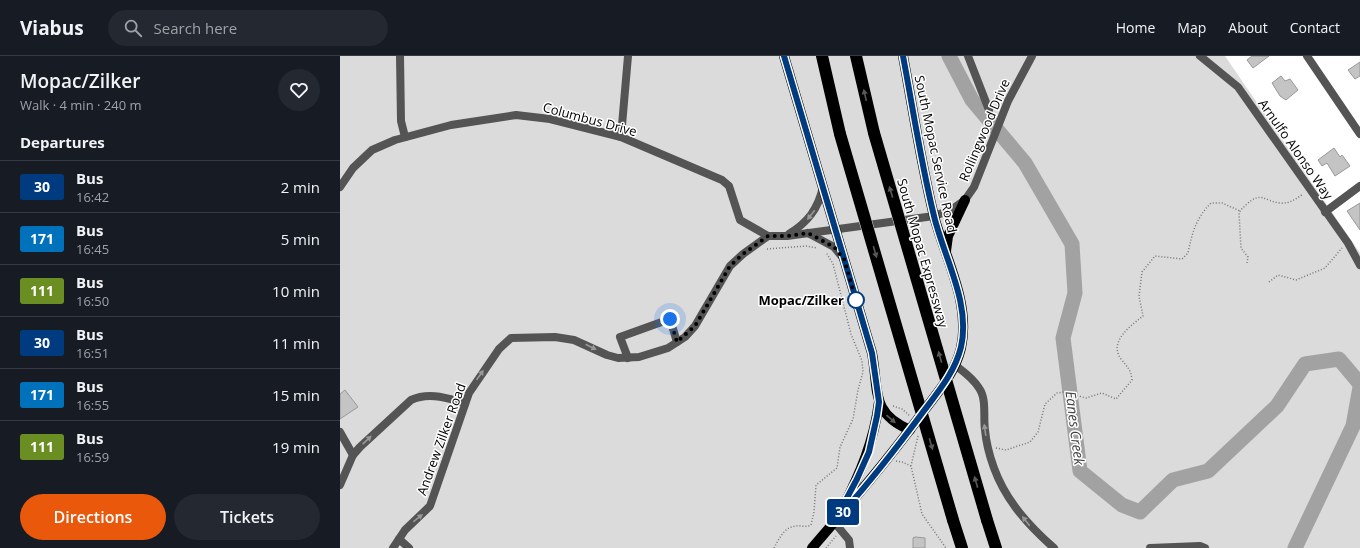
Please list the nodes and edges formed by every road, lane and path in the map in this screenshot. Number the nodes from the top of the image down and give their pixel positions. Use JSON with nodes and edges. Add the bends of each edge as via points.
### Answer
{"nodes":[{"id":1,"x":400,"y":56,"type":"edge"},
{"id":2,"x":628,"y":56,"type":"edge"},
{"id":3,"x":784,"y":56,"type":"edge"},
{"id":4,"x":817,"y":56,"type":"edge"},
{"id":5,"x":822,"y":56,"type":"edge"},
{"id":6,"x":856,"y":56,"type":"edge"},
{"id":7,"x":903,"y":56,"type":"edge"},
{"id":8,"x":968,"y":56,"type":"edge"},
{"id":9,"x":1032,"y":56,"type":"edge"},
{"id":10,"x":1200,"y":56,"type":"edge"},
{"id":11,"x":1307,"y":56,"type":"edge"},
{"id":12,"x":827,"y":76,"type":"junction"},
{"id":13,"x":989,"y":110,"type":"dead end"},
{"id":14,"x":1360,"y":134,"type":"edge"},
{"id":15,"x":405,"y":137,"type":"junction"},
{"id":16,"x":621,"y":137,"type":"junction"},
{"id":17,"x":823,"y":186,"type":"junction"},
{"id":18,"x":1360,"y":186,"type":"edge"},
{"id":19,"x":340,"y":187,"type":"edge"},
{"id":20,"x":1310,"y":190,"type":"junction"},
{"id":21,"x":965,"y":200,"type":"junction"},
{"id":22,"x":1240,"y":211,"type":"junction"},
{"id":23,"x":1325,"y":212,"type":"junction"},
{"id":24,"x":934,"y":216,"type":"junction"},
{"id":25,"x":836,"y":228,"type":"junction"},
{"id":26,"x":808,"y":233,"type":"junction"},
{"id":27,"x":768,"y":236,"type":"junction"},
{"id":28,"x":787,"y":236,"type":"junction"},
{"id":29,"x":1348,"y":242,"type":"junction"},
{"id":30,"x":817,"y":248,"type":"dead end"},
{"id":31,"x":767,"y":249,"type":"dead end"},
{"id":32,"x":824,"y":250,"type":"dead end"},
{"id":33,"x":946,"y":253,"type":"junction"},
{"id":34,"x":844,"y":259,"type":"junction"},
{"id":35,"x":1247,"y":263,"type":"dead end"},
{"id":36,"x":1360,"y":266,"type":"edge"},
{"id":37,"x":1269,"y":282,"type":"dead end"},
{"id":38,"x":677,"y":342,"type":"junction"},
{"id":39,"x":628,"y":358,"type":"junction"},
{"id":40,"x":955,"y":365,"type":"junction"},
{"id":41,"x":879,"y":402,"type":"junction"},
{"id":42,"x":464,"y":403,"type":"junction"},
{"id":43,"x":911,"y":417,"type":"dead end"},
{"id":44,"x":340,"y":432,"type":"edge"},
{"id":45,"x":914,"y":432,"type":"junction"},
{"id":46,"x":989,"y":446,"type":"junction"},
{"id":47,"x":353,"y":455,"type":"junction"},
{"id":48,"x":896,"y":461,"type":"dead end"},
{"id":49,"x":911,"y":466,"type":"junction"},
{"id":50,"x":340,"y":484,"type":"edge"},
{"id":51,"x":834,"y":522,"type":"junction"},
{"id":52,"x":398,"y":539,"type":"junction"},
{"id":53,"x":393,"y":548,"type":"edge"},
{"id":54,"x":409,"y":548,"type":"edge"},
{"id":55,"x":774,"y":548,"type":"edge"},
{"id":56,"x":812,"y":548,"type":"edge"},
{"id":57,"x":850,"y":548,"type":"edge"},
{"id":58,"x":946,"y":548,"type":"edge"},
{"id":59,"x":962,"y":548,"type":"edge"},
{"id":60,"x":996,"y":548,"type":"edge"},
{"id":61,"x":1054,"y":548,"type":"edge"},
{"id":62,"x":1150,"y":548,"type":"edge"},
{"id":63,"x":1205,"y":548,"type":"edge"}],
"edges":[{"from":1,"to":15,"type":"street","via":[[401,121]]},
{"from":2,"to":16,"type":"street"},
{"from":3,"to":17,"type":"main road"},
{"from":4,"to":12,"type":"highway"},
{"from":5,"to":12,"type":"highway"},
{"from":60,"to":6,"type":"highway","name":"South Mopac Expressway","one_way":true,"bridge":true,"via":[[874,133]]},
{"from":7,"to":24,"type":"main road","name":"South Mopac Service Road"},
{"from":8,"to":13,"type":"street"},
{"from":9,"to":21,"type":"street","name":"Rollingwood Drive","via":[[1008,101],[974,187]]},
{"from":10,"to":20,"type":"street","name":"Arnulfo Alonso Way","via":[[1238,87]]},
{"from":11,"to":14,"type":"street"},
{"from":12,"to":59,"type":"highway","one_way":true,"bridge":true,"via":[[840,134]]},
{"from":15,"to":16,"type":"street","name":"Columbus Drive","via":[[451,125],[516,115],[550,119]]},
{"from":15,"to":19,"type":"street","name":"Columbus Drive","via":[[372,150],[353,168]]},
{"from":16,"to":27,"type":"street","name":"Columbus Drive","via":[[722,180],[730,186],[740,220]]},
{"from":17,"to":25,"type":"main road"},
{"from":17,"to":28,"type":"street","one_way":true,"via":[[815,212],[803,226]]},
{"from":18,"to":23,"type":"street"},
{"from":20,"to":22,"type":"path","via":[[1291,202],[1280,203],[1255,197]]},
{"from":20,"to":23,"type":"street","name":"Arnulfo Alonso Way"},
{"from":21,"to":24,"type":"street","name":"Rollingwood Drive","via":[[951,210]]},
{"from":21,"to":33,"type":"main road","via":[[948,236]]},
{"from":22,"to":35,"type":"path","via":[[1240,248],[1248,257]]},
{"from":22,"to":46,"type":"path","via":[[1211,203],[1202,212],[1192,231],[1188,253],[1182,259],[1155,256],[1142,272],[1139,296],[1143,316],[1120,336],[1118,345],[1120,358],[1129,368],[1132,380],[1116,399],[1102,393],[1089,398],[1064,392],[1057,393],[1045,404],[1038,432],[1030,442],[1006,450]]},
{"from":23,"to":29,"type":"street","name":"Arnulfo Alonso Way"},
{"from":24,"to":25,"type":"street","name":"Rollingwood Drive"},
{"from":24,"to":33,"type":"main road","name":"South Mopac Service Road"},
{"from":25,"to":26,"type":"street"},
{"from":25,"to":34,"type":"main road"},
{"from":26,"to":28,"type":"street"},
{"from":26,"to":34,"type":"street","via":[[834,247]]},
{"from":27,"to":28,"type":"street"},
{"from":27,"to":38,"type":"street","name":"Andrew Zilker Road","via":[[730,266],[695,326]]},
{"from":29,"to":36,"type":"street","name":"Arnulfo Alonso Way"},
{"from":29,"to":37,"type":"path","via":[[1325,268],[1296,280],[1278,275]]},
{"from":30,"to":31,"type":"path","via":[[806,246]]},
{"from":32,"to":55,"type":"path","via":[[833,264],[863,372],[852,419],[840,447],[837,468],[816,485],[811,525],[796,525],[790,528],[781,535]]},
{"from":33,"to":40,"type":"main road","name":"South Mopac Service Road","via":[[963,321],[961,348]]},
{"from":34,"to":41,"type":"main road","via":[[872,353]]},
{"from":38,"to":39,"type":"street","name":"Andrew Zilker Road","via":[[668,348]]},
{"from":38,"to":39,"type":"street","via":[[670,319],[620,337]]},
{"from":42,"to":39,"type":"street","name":"Andrew Zilker Road","one_way":true,"via":[[486,366],[512,338],[567,339],[586,344],[607,355]]},
{"from":40,"to":45,"type":"main road","name":"South Mopac Service Road"},
{"from":46,"to":40,"type":"street","one_way":true,"via":[[981,389]]},
{"from":41,"to":43,"type":"path","via":[[902,409]]},
{"from":41,"to":45,"type":"main road","one_way":true,"via":[[888,418]]},
{"from":41,"to":51,"type":"main road","via":[[869,452]]},
{"from":47,"to":42,"type":"street","one_way":true,"via":[[410,400],[419,396],[429,396]]},
{"from":52,"to":42,"type":"street","name":"Andrew Zilker Road","one_way":true,"via":[[430,506]]},
{"from":44,"to":47,"type":"street"},
{"from":45,"to":49,"type":"path"},
{"from":45,"to":51,"type":"main road","name":"South Mopac Service Road"},
{"from":61,"to":46,"type":"street","one_way":true,"via":[[1033,529],[1007,496],[994,468]]},
{"from":47,"to":50,"type":"street"},
{"from":48,"to":49,"type":"path"},
{"from":49,"to":58,"type":"path","via":[[922,514]]},
{"from":51,"to":56,"type":"main road"},
{"from":51,"to":57,"type":"street","via":[[849,540]]},
{"from":52,"to":53,"type":"street","name":"Andrew Zilker Road"},
{"from":52,"to":54,"type":"street"},
{"from":62,"to":63,"type":"street"}]}
